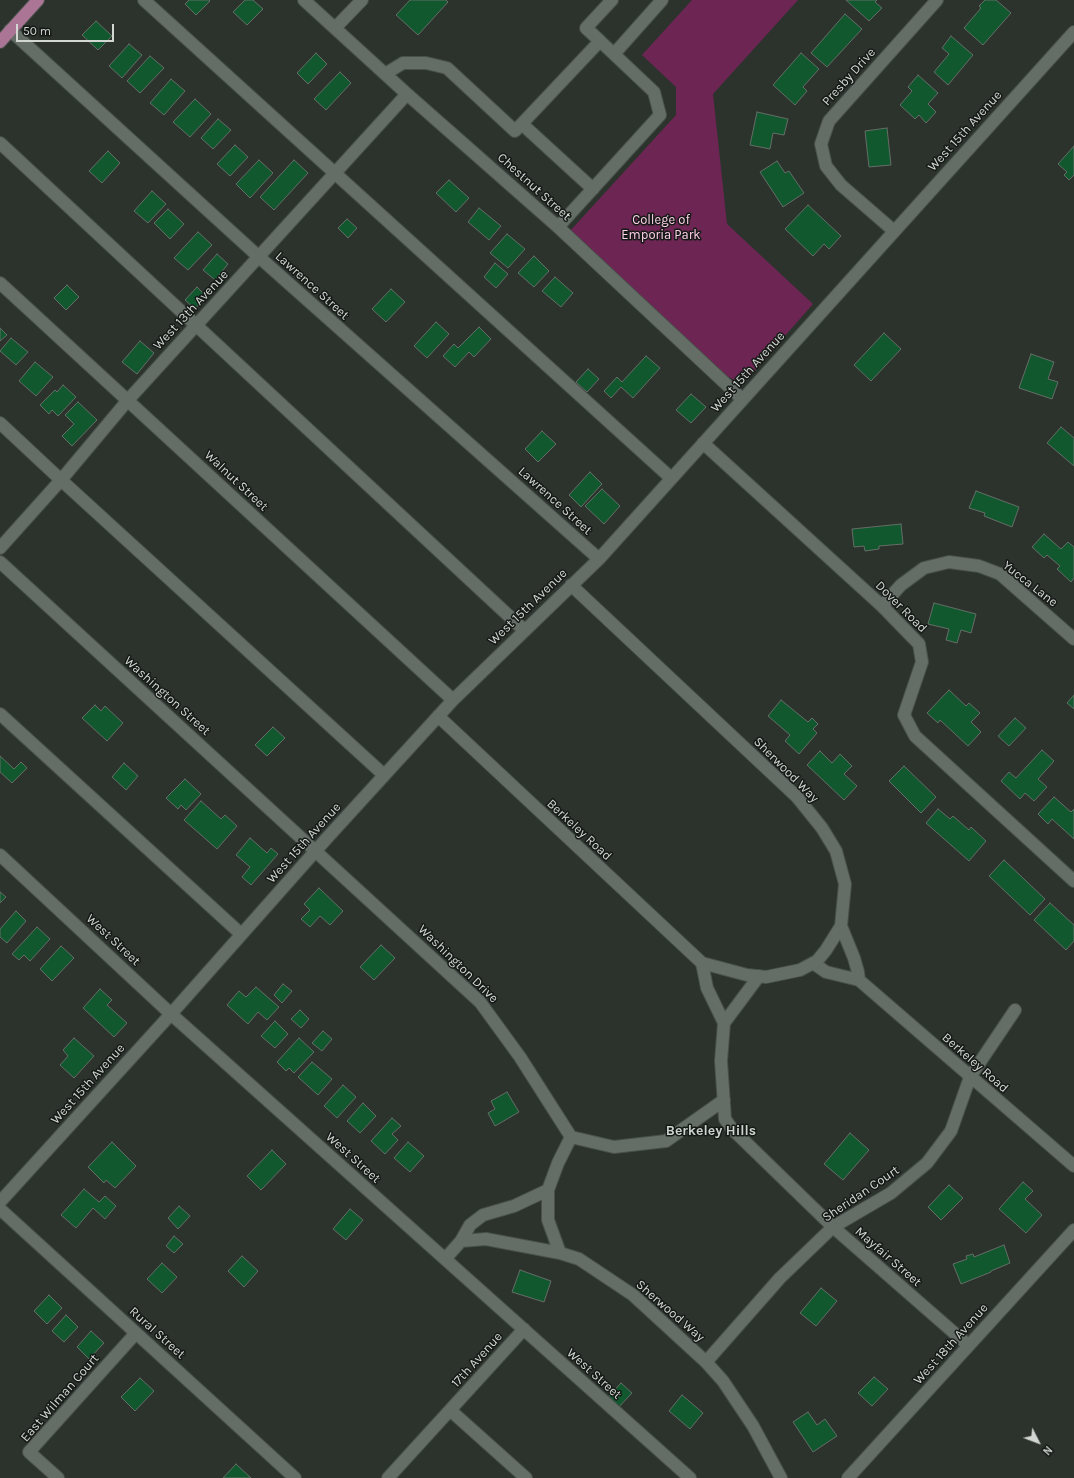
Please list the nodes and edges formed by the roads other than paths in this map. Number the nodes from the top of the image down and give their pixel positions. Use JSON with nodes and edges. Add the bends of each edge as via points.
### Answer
{"nodes":[{"id":1,"x":38,"y":0,"type":"edge"},
{"id":2,"x":144,"y":0,"type":"edge"},
{"id":3,"x":304,"y":0,"type":"edge"},
{"id":4,"x":362,"y":0,"type":"edge"},
{"id":5,"x":612,"y":0,"type":"edge"},
{"id":6,"x":662,"y":0,"type":"edge"},
{"id":7,"x":937,"y":0,"type":"edge"},
{"id":8,"x":335,"y":28,"type":"junction"},
{"id":9,"x":1074,"y":32,"type":"edge"},
{"id":10,"x":3,"y":37,"type":"edge"},
{"id":11,"x":600,"y":41,"type":"junction"},
{"id":12,"x":614,"y":54,"type":"junction"},
{"id":13,"x":385,"y":74,"type":"junction"},
{"id":14,"x":407,"y":94,"type":"junction"},
{"id":15,"x":522,"y":124,"type":"junction"},
{"id":16,"x":0,"y":143,"type":"edge"},
{"id":17,"x":335,"y":173,"type":"junction"},
{"id":18,"x":593,"y":189,"type":"junction"},
{"id":19,"x":558,"y":227,"type":"junction"},
{"id":20,"x":894,"y":231,"type":"junction"},
{"id":21,"x":259,"y":257,"type":"junction"},
{"id":22,"x":0,"y":283,"type":"edge"},
{"id":23,"x":196,"y":325,"type":"junction"},
{"id":24,"x":742,"y":399,"type":"junction"},
{"id":25,"x":128,"y":400,"type":"junction"},
{"id":26,"x":0,"y":423,"type":"edge"},
{"id":27,"x":703,"y":443,"type":"junction"},
{"id":28,"x":671,"y":478,"type":"junction"},
{"id":29,"x":61,"y":480,"type":"junction"},
{"id":30,"x":0,"y":548,"type":"edge"},
{"id":31,"x":599,"y":559,"type":"junction"},
{"id":32,"x":0,"y":562,"type":"edge"},
{"id":33,"x":571,"y":585,"type":"junction"},
{"id":34,"x":882,"y":606,"type":"junction"},
{"id":35,"x":524,"y":630,"type":"junction"},
{"id":36,"x":1074,"y":639,"type":"edge"},
{"id":37,"x":453,"y":700,"type":"junction"},
{"id":38,"x":0,"y":714,"type":"edge"},
{"id":39,"x":438,"y":716,"type":"junction"},
{"id":40,"x":384,"y":775,"type":"junction"},
{"id":41,"x":316,"y":850,"type":"junction"},
{"id":42,"x":0,"y":855,"type":"edge"},
{"id":43,"x":1074,"y":881,"type":"edge"},
{"id":44,"x":841,"y":926,"type":"junction"},
{"id":45,"x":241,"y":934,"type":"junction"},
{"id":46,"x":702,"y":963,"type":"junction"},
{"id":47,"x":813,"y":963,"type":"junction"},
{"id":48,"x":758,"y":976,"type":"junction"},
{"id":49,"x":859,"y":980,"type":"junction"},
{"id":50,"x":1015,"y":1010,"type":"dead end"},
{"id":51,"x":172,"y":1014,"type":"junction"},
{"id":52,"x":724,"y":1023,"type":"junction"},
{"id":53,"x":970,"y":1077,"type":"junction"},
{"id":54,"x":724,"y":1100,"type":"junction"},
{"id":55,"x":570,"y":1137,"type":"junction"},
{"id":56,"x":1074,"y":1166,"type":"edge"},
{"id":57,"x":548,"y":1190,"type":"junction"},
{"id":58,"x":0,"y":1202,"type":"edge"},
{"id":59,"x":0,"y":1209,"type":"edge"},
{"id":60,"x":833,"y":1227,"type":"junction"},
{"id":61,"x":1074,"y":1230,"type":"edge"},
{"id":62,"x":462,"y":1241,"type":"junction"},
{"id":63,"x":560,"y":1254,"type":"junction"},
{"id":64,"x":445,"y":1259,"type":"junction"},
{"id":65,"x":524,"y":1329,"type":"junction"},
{"id":66,"x":136,"y":1333,"type":"junction"},
{"id":67,"x":968,"y":1346,"type":"junction"},
{"id":68,"x":706,"y":1362,"type":"junction"},
{"id":69,"x":450,"y":1410,"type":"junction"},
{"id":70,"x":58,"y":1478,"type":"edge"},
{"id":71,"x":295,"y":1478,"type":"edge"},
{"id":72,"x":388,"y":1478,"type":"edge"},
{"id":73,"x":526,"y":1478,"type":"edge"},
{"id":74,"x":690,"y":1478,"type":"edge"},
{"id":75,"x":781,"y":1478,"type":"edge"},
{"id":76,"x":848,"y":1478,"type":"edge"}],
"edges":[{"from":1,"to":10,"type":"main road"},
{"from":2,"to":17,"type":"street"},
{"from":3,"to":8,"type":"street","name":"Chestnut Street"},
{"from":4,"to":8,"type":"street"},
{"from":5,"to":11,"type":"street","via":[[586,28]]},
{"from":6,"to":12,"type":"street"},
{"from":7,"to":20,"type":"street","name":"Presby Drive","via":[[829,121],[821,144],[826,166],[841,185]]},
{"from":8,"to":13,"type":"street","name":"Chestnut Street"},
{"from":9,"to":20,"type":"street","name":"West 15th Avenue"},
{"from":10,"to":21,"type":"street","name":"Lawrence Street"},
{"from":11,"to":12,"type":"street"},
{"from":11,"to":15,"type":"street"},
{"from":12,"to":18,"type":"street","via":[[654,92],[660,115]]},
{"from":13,"to":14,"type":"street","name":"Chestnut Street"},
{"from":13,"to":15,"type":"street","via":[[403,63],[426,63],[447,68],[516,131]]},
{"from":14,"to":17,"type":"street","name":"West 13th Avenue"},
{"from":14,"to":19,"type":"street","name":"Chestnut Street"},
{"from":15,"to":18,"type":"street"},
{"from":16,"to":23,"type":"street"},
{"from":17,"to":21,"type":"street","name":"West 13th Avenue"},
{"from":17,"to":28,"type":"street"},
{"from":18,"to":19,"type":"street"},
{"from":19,"to":24,"type":"street","name":"Chestnut Street"},
{"from":20,"to":24,"type":"street","name":"West 15th Avenue"},
{"from":21,"to":23,"type":"street","name":"West 13th Avenue"},
{"from":21,"to":31,"type":"street","name":"Lawrence Street"},
{"from":22,"to":25,"type":"street","name":"Walnut Street"},
{"from":23,"to":25,"type":"street","name":"West 13th Avenue"},
{"from":23,"to":35,"type":"street"},
{"from":24,"to":27,"type":"street","name":"West 15th Avenue"},
{"from":25,"to":29,"type":"street","name":"West 13th Avenue"},
{"from":25,"to":37,"type":"street","name":"Walnut Street"},
{"from":26,"to":29,"type":"street"},
{"from":27,"to":28,"type":"street","name":"West 15th Avenue"},
{"from":27,"to":34,"type":"street","name":"Dover Road"},
{"from":28,"to":31,"type":"street","name":"West 15th Avenue"},
{"from":29,"to":30,"type":"street","name":"West 13th Avenue"},
{"from":29,"to":40,"type":"street"},
{"from":31,"to":33,"type":"street","name":"West 15th Avenue"},
{"from":32,"to":41,"type":"street","name":"Washington Street"},
{"from":33,"to":35,"type":"street","name":"West 15th Avenue"},
{"from":33,"to":44,"type":"street","name":"Sherwood Way","via":[[796,797],[822,828],[836,851],[845,884]]},
{"from":34,"to":36,"type":"street","name":"Yucca Lane","via":[[901,585],[924,568],[949,562],[979,566],[1000,574]]},
{"from":34,"to":43,"type":"street","name":"Dover Road","via":[[919,644],[922,662],[904,715],[915,736]]},
{"from":35,"to":37,"type":"street","name":"West 15th Avenue"},
{"from":37,"to":39,"type":"street","name":"West 15th Avenue"},
{"from":38,"to":45,"type":"street"},
{"from":39,"to":40,"type":"street","name":"West 15th Avenue"},
{"from":39,"to":46,"type":"street","name":"Berkeley Road"},
{"from":40,"to":41,"type":"street","name":"West 15th Avenue"},
{"from":41,"to":45,"type":"street","name":"West 15th Avenue"},
{"from":41,"to":55,"type":"street","name":"Washington Drive","via":[[480,1002],[520,1057]]},
{"from":42,"to":51,"type":"street","name":"West Street"},
{"from":44,"to":47,"type":"street","name":"Sherwood Way","via":[[826,950]]},
{"from":44,"to":49,"type":"street","via":[[854,958]]},
{"from":45,"to":51,"type":"street","name":"West 15th Avenue"},
{"from":46,"to":48,"type":"street","name":"Sherwood Way"},
{"from":46,"to":52,"type":"street","via":[[707,988]]},
{"from":47,"to":48,"type":"street","name":"Sherwood Way","via":[[800,970],[766,977]]},
{"from":47,"to":49,"type":"street","name":"Berkeley Road","via":[[826,972]]},
{"from":48,"to":52,"type":"street"},
{"from":49,"to":53,"type":"street","name":"Berkeley Road"},
{"from":50,"to":53,"type":"street","name":"Sheridan Court"},
{"from":51,"to":58,"type":"street","name":"West 15th Avenue"},
{"from":51,"to":64,"type":"street","name":"West Street"},
{"from":52,"to":54,"type":"street","name":"Mayfair Street","via":[[721,1061]]},
{"from":53,"to":56,"type":"street","name":"Berkeley Road"},
{"from":53,"to":60,"type":"street","name":"Sheridan Court","via":[[951,1131],[927,1164],[891,1193]]},
{"from":54,"to":55,"type":"street","via":[[666,1141],[614,1147]]},
{"from":54,"to":60,"type":"street","name":"Mayfair Street","via":[[725,1119],[732,1130]]},
{"from":55,"to":57,"type":"street"},
{"from":57,"to":62,"type":"street","via":[[514,1206],[483,1215],[470,1225]]},
{"from":57,"to":63,"type":"street","via":[[548,1220]]},
{"from":59,"to":66,"type":"street","name":"Rural Street"},
{"from":60,"to":67,"type":"street","name":"Mayfair Street"},
{"from":60,"to":68,"type":"street","name":"Sheridan Court","via":[[780,1278]]},
{"from":61,"to":67,"type":"street","name":"West 18th Avenue"},
{"from":62,"to":63,"type":"street","name":"Sherwood Way","via":[[486,1239]]},
{"from":62,"to":64,"type":"street"},
{"from":63,"to":68,"type":"street","name":"Sherwood Way","via":[[579,1259],[633,1295]]},
{"from":64,"to":65,"type":"street","name":"West Street"},
{"from":65,"to":69,"type":"street","name":"17th Avenue"},
{"from":65,"to":74,"type":"street","name":"West Street"},
{"from":66,"to":70,"type":"street","name":"East Wilman Court","via":[[29,1452]]},
{"from":66,"to":71,"type":"street","name":"Rural Street"},
{"from":67,"to":76,"type":"street","name":"West 18th Avenue"},
{"from":68,"to":75,"type":"street","name":"Sherwood Way","via":[[723,1381],[753,1426]]},
{"from":69,"to":72,"type":"street","name":"17th Avenue"},
{"from":69,"to":73,"type":"street"}]}
